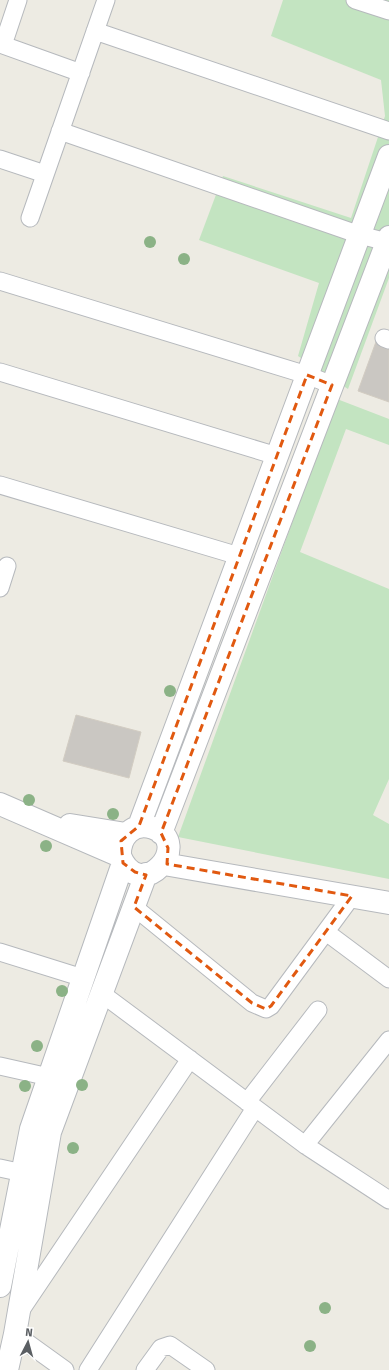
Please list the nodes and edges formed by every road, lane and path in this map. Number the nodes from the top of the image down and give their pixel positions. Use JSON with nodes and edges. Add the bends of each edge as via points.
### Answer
{"nodes":[{"id":1,"x":18,"y":0,"type":"edge"},
{"id":2,"x":106,"y":0,"type":"edge"},
{"id":3,"x":355,"y":0,"type":"edge"},
{"id":4,"x":389,"y":11,"type":"edge"},
{"id":5,"x":95,"y":31,"type":"junction"},
{"id":6,"x":2,"y":45,"type":"edge"},
{"id":7,"x":81,"y":73,"type":"junction"},
{"id":8,"x":60,"y":131,"type":"junction"},
{"id":9,"x":389,"y":131,"type":"edge"},
{"id":10,"x":389,"y":156,"type":"edge"},
{"id":11,"x":0,"y":159,"type":"edge"},
{"id":12,"x":45,"y":174,"type":"junction"},
{"id":13,"x":30,"y":218,"type":"dead end"},
{"id":14,"x":360,"y":235,"type":"junction"},
{"id":15,"x":387,"y":249,"type":"edge"},
{"id":16,"x":0,"y":281,"type":"edge"},
{"id":17,"x":0,"y":372,"type":"edge"},
{"id":18,"x":307,"y":376,"type":"junction"},
{"id":19,"x":332,"y":385,"type":"junction"},
{"id":20,"x":277,"y":456,"type":"junction"},
{"id":21,"x":0,"y":485,"type":"edge"},
{"id":22,"x":239,"y":556,"type":"junction"},
{"id":23,"x":7,"y":566,"type":"dead end"},
{"id":24,"x":0,"y":588,"type":"edge"},
{"id":25,"x":0,"y":804,"type":"edge"},
{"id":26,"x":37,"y":819,"type":"junction"},
{"id":27,"x":132,"y":830,"type":"junction"},
{"id":28,"x":161,"y":833,"type":"junction"},
{"id":29,"x":122,"y":859,"type":"junction"},
{"id":30,"x":155,"y":869,"type":"junction"},
{"id":31,"x":352,"y":896,"type":"junction"},
{"id":32,"x":389,"y":902,"type":"edge"},
{"id":33,"x":134,"y":907,"type":"junction"},
{"id":34,"x":326,"y":932,"type":"junction"},
{"id":35,"x":0,"y":952,"type":"edge"},
{"id":36,"x":84,"y":978,"type":"junction"},
{"id":37,"x":389,"y":979,"type":"edge"},
{"id":38,"x":102,"y":993,"type":"junction"},
{"id":39,"x":318,"y":1010,"type":"dead end"},
{"id":40,"x":389,"y":1040,"type":"edge"},
{"id":41,"x":190,"y":1059,"type":"junction"},
{"id":42,"x":0,"y":1066,"type":"edge"},
{"id":43,"x":49,"y":1077,"type":"junction"},
{"id":44,"x":251,"y":1105,"type":"junction"},
{"id":45,"x":305,"y":1145,"type":"junction"},
{"id":46,"x":0,"y":1168,"type":"edge"},
{"id":47,"x":23,"y":1173,"type":"junction"},
{"id":48,"x":389,"y":1200,"type":"edge"},
{"id":49,"x":0,"y":1286,"type":"edge"},
{"id":50,"x":17,"y":1324,"type":"junction"},
{"id":51,"x":7,"y":1370,"type":"edge"},
{"id":52,"x":64,"y":1370,"type":"edge"},
{"id":53,"x":88,"y":1370,"type":"edge"},
{"id":54,"x":145,"y":1370,"type":"edge"},
{"id":55,"x":206,"y":1370,"type":"edge"}],
"edges":[{"from":1,"to":6,"type":"street"},
{"from":2,"to":5,"type":"street"},
{"from":3,"to":4,"type":"street"},
{"from":5,"to":7,"type":"street"},
{"from":5,"to":9,"type":"street"},
{"from":6,"to":7,"type":"street"},
{"from":7,"to":8,"type":"street"},
{"from":8,"to":12,"type":"street"},
{"from":8,"to":14,"type":"street"},
{"from":10,"to":14,"type":"street"},
{"from":11,"to":12,"type":"street"},
{"from":12,"to":13,"type":"street"},
{"from":14,"to":15,"type":"street"},
{"from":14,"to":18,"type":"street"},
{"from":15,"to":19,"type":"street"},
{"from":16,"to":18,"type":"street"},
{"from":17,"to":20,"type":"street"},
{"from":18,"to":19,"type":"street"},
{"from":18,"to":20,"type":"street"},
{"from":19,"to":28,"type":"street"},
{"from":20,"to":22,"type":"street"},
{"from":21,"to":22,"type":"street"},
{"from":22,"to":27,"type":"street"},
{"from":23,"to":24,"type":"street"},
{"from":25,"to":26,"type":"street"},
{"from":26,"to":27,"type":"street"},
{"from":26,"to":29,"type":"street"},
{"from":27,"to":28,"type":"street","via":[[155,828]]},
{"from":27,"to":29,"type":"street","via":[[121,841]]},
{"from":28,"to":30,"type":"street","via":[[168,848]]},
{"from":29,"to":30,"type":"street","via":[[135,872]]},
{"from":29,"to":36,"type":"street"},
{"from":30,"to":31,"type":"street"},
{"from":30,"to":33,"type":"street"},
{"from":31,"to":32,"type":"street"},
{"from":31,"to":34,"type":"street"},
{"from":33,"to":34,"type":"street","via":[[252,1003],[266,1009],[271,1006]]},
{"from":33,"to":38,"type":"street"},
{"from":34,"to":37,"type":"street"},
{"from":35,"to":36,"type":"street"},
{"from":36,"to":43,"type":"street"},
{"from":38,"to":41,"type":"street"},
{"from":38,"to":50,"type":"street","via":[[50,1132]]},
{"from":39,"to":44,"type":"street"},
{"from":40,"to":45,"type":"street"},
{"from":41,"to":44,"type":"street"},
{"from":41,"to":50,"type":"street"},
{"from":42,"to":43,"type":"street"},
{"from":43,"to":47,"type":"street","via":[[31,1129]]},
{"from":44,"to":45,"type":"street"},
{"from":44,"to":53,"type":"street"},
{"from":45,"to":48,"type":"street"},
{"from":46,"to":47,"type":"street"},
{"from":47,"to":49,"type":"street"},
{"from":50,"to":51,"type":"street"},
{"from":50,"to":52,"type":"street"},
{"from":54,"to":55,"type":"street","via":[[161,1348],[170,1345]]}]}
